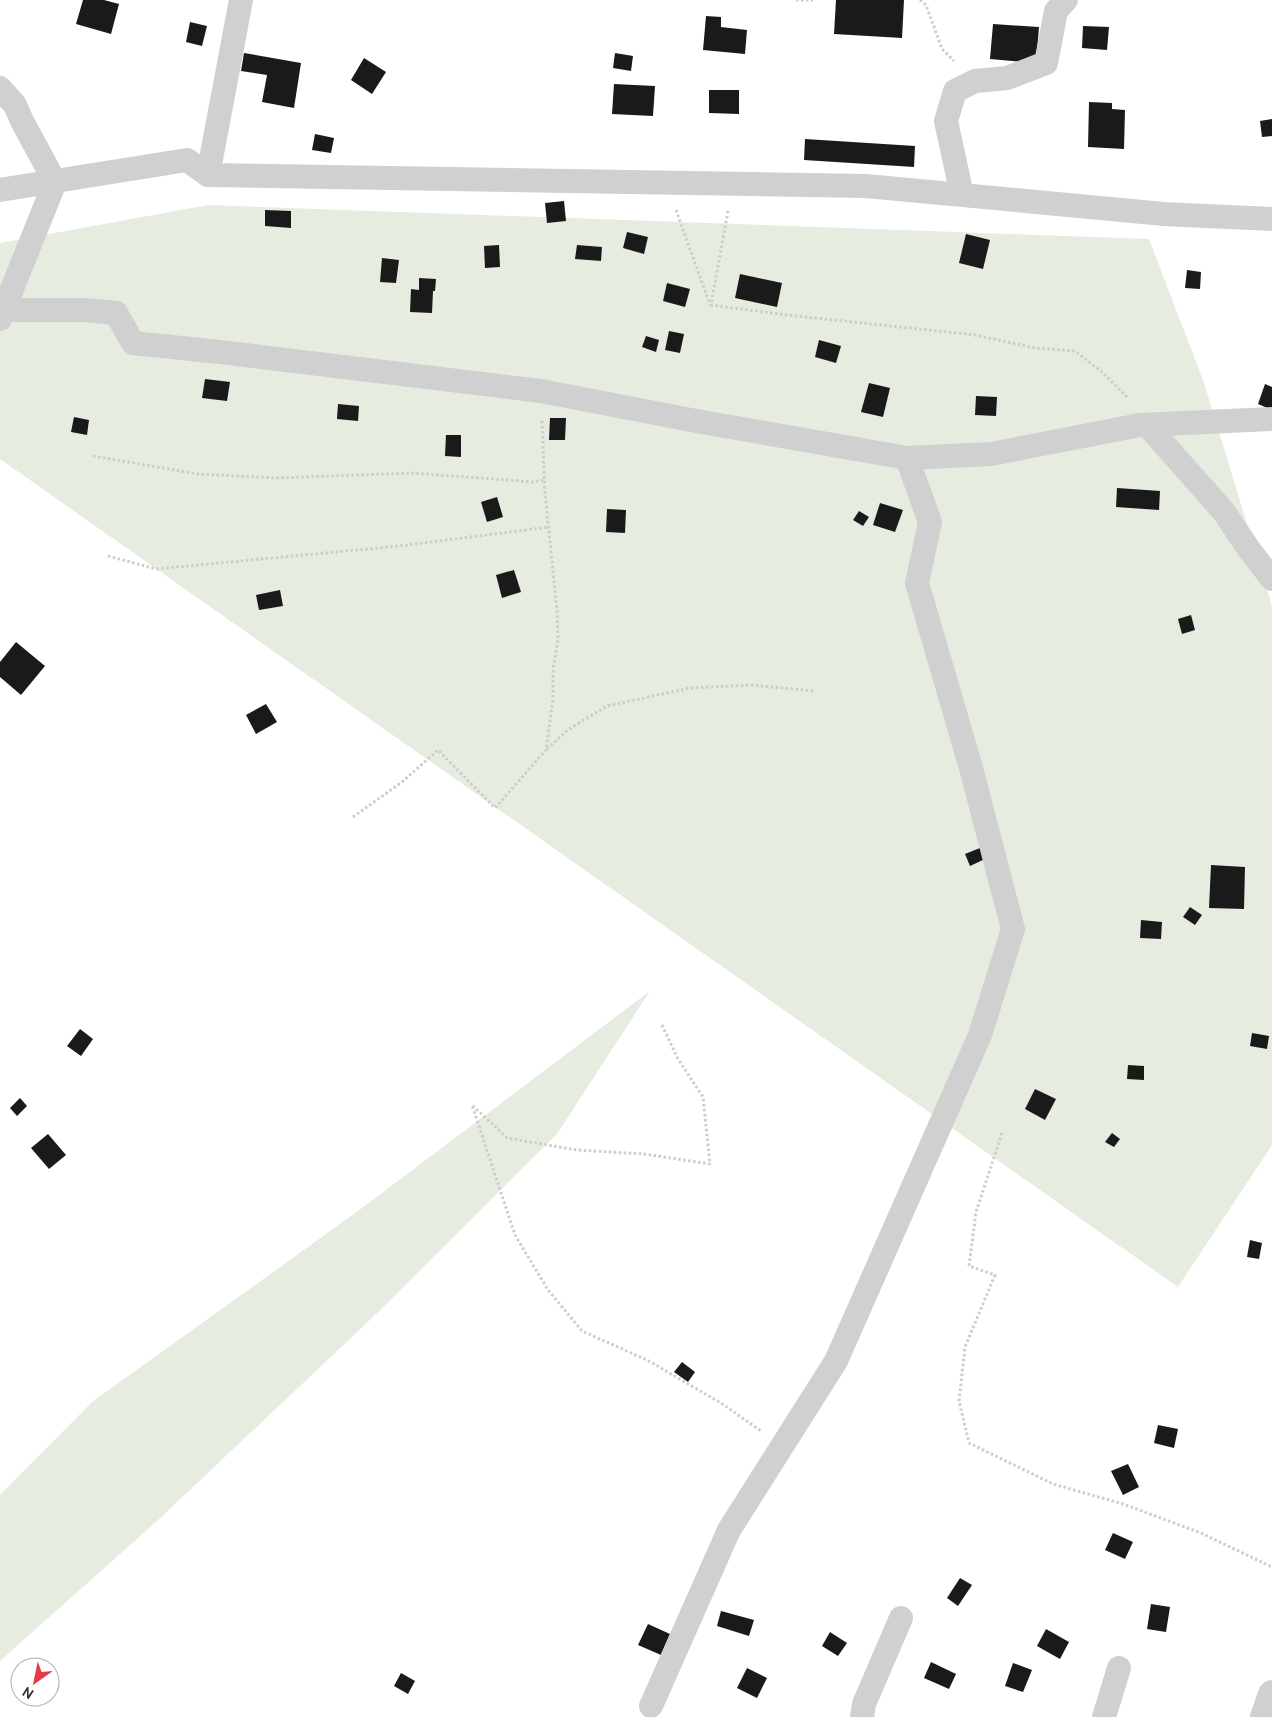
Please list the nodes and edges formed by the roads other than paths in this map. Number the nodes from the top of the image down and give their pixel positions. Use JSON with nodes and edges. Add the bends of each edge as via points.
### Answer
{"nodes":[{"id":1,"x":241,"y":0,"type":"edge"},
{"id":2,"x":1066,"y":0,"type":"edge"},
{"id":3,"x":0,"y":88,"type":"edge"},
{"id":4,"x":208,"y":176,"type":"junction"},
{"id":5,"x":56,"y":182,"type":"junction"},
{"id":6,"x":0,"y":190,"type":"edge"},
{"id":7,"x":962,"y":196,"type":"junction"},
{"id":8,"x":1272,"y":220,"type":"edge"},
{"id":9,"x":2,"y":314,"type":"edge"},
{"id":10,"x":1272,"y":419,"type":"edge"},
{"id":11,"x":1148,"y":425,"type":"junction"},
{"id":12,"x":907,"y":458,"type":"junction"},
{"id":13,"x":1272,"y":579,"type":"edge"},
{"id":14,"x":901,"y":1618,"type":"dead end"},
{"id":15,"x":1119,"y":1668,"type":"dead end"},
{"id":16,"x":651,"y":1706,"type":"dead end"},
{"id":17,"x":862,"y":1717,"type":"edge"},
{"id":18,"x":1104,"y":1717,"type":"edge"}],
"edges":[{"from":1,"to":4,"type":"street"},
{"from":2,"to":7,"type":"street","via":[[1056,11],[1046,63],[1008,78],[975,81],[955,91],[946,121]]},
{"from":3,"to":5,"type":"street","via":[[15,105]]},
{"from":4,"to":5,"type":"street","via":[[187,160]]},
{"from":4,"to":7,"type":"street","via":[[866,186]]},
{"from":5,"to":6,"type":"street"},
{"from":5,"to":9,"type":"street"},
{"from":7,"to":8,"type":"street"},
{"from":9,"to":12,"type":"street","via":[[84,310],[116,313],[133,343],[541,391]]},
{"from":10,"to":11,"type":"street"},
{"from":11,"to":12,"type":"street","via":[[991,454]]},
{"from":11,"to":13,"type":"street","via":[[1224,512]]},
{"from":12,"to":16,"type":"street","via":[[930,522],[917,583],[971,768],[1013,929],[980,1035],[836,1361],[729,1530]]},
{"from":14,"to":17,"type":"street","via":[[864,1704]]},
{"from":15,"to":18,"type":"street"}]}
